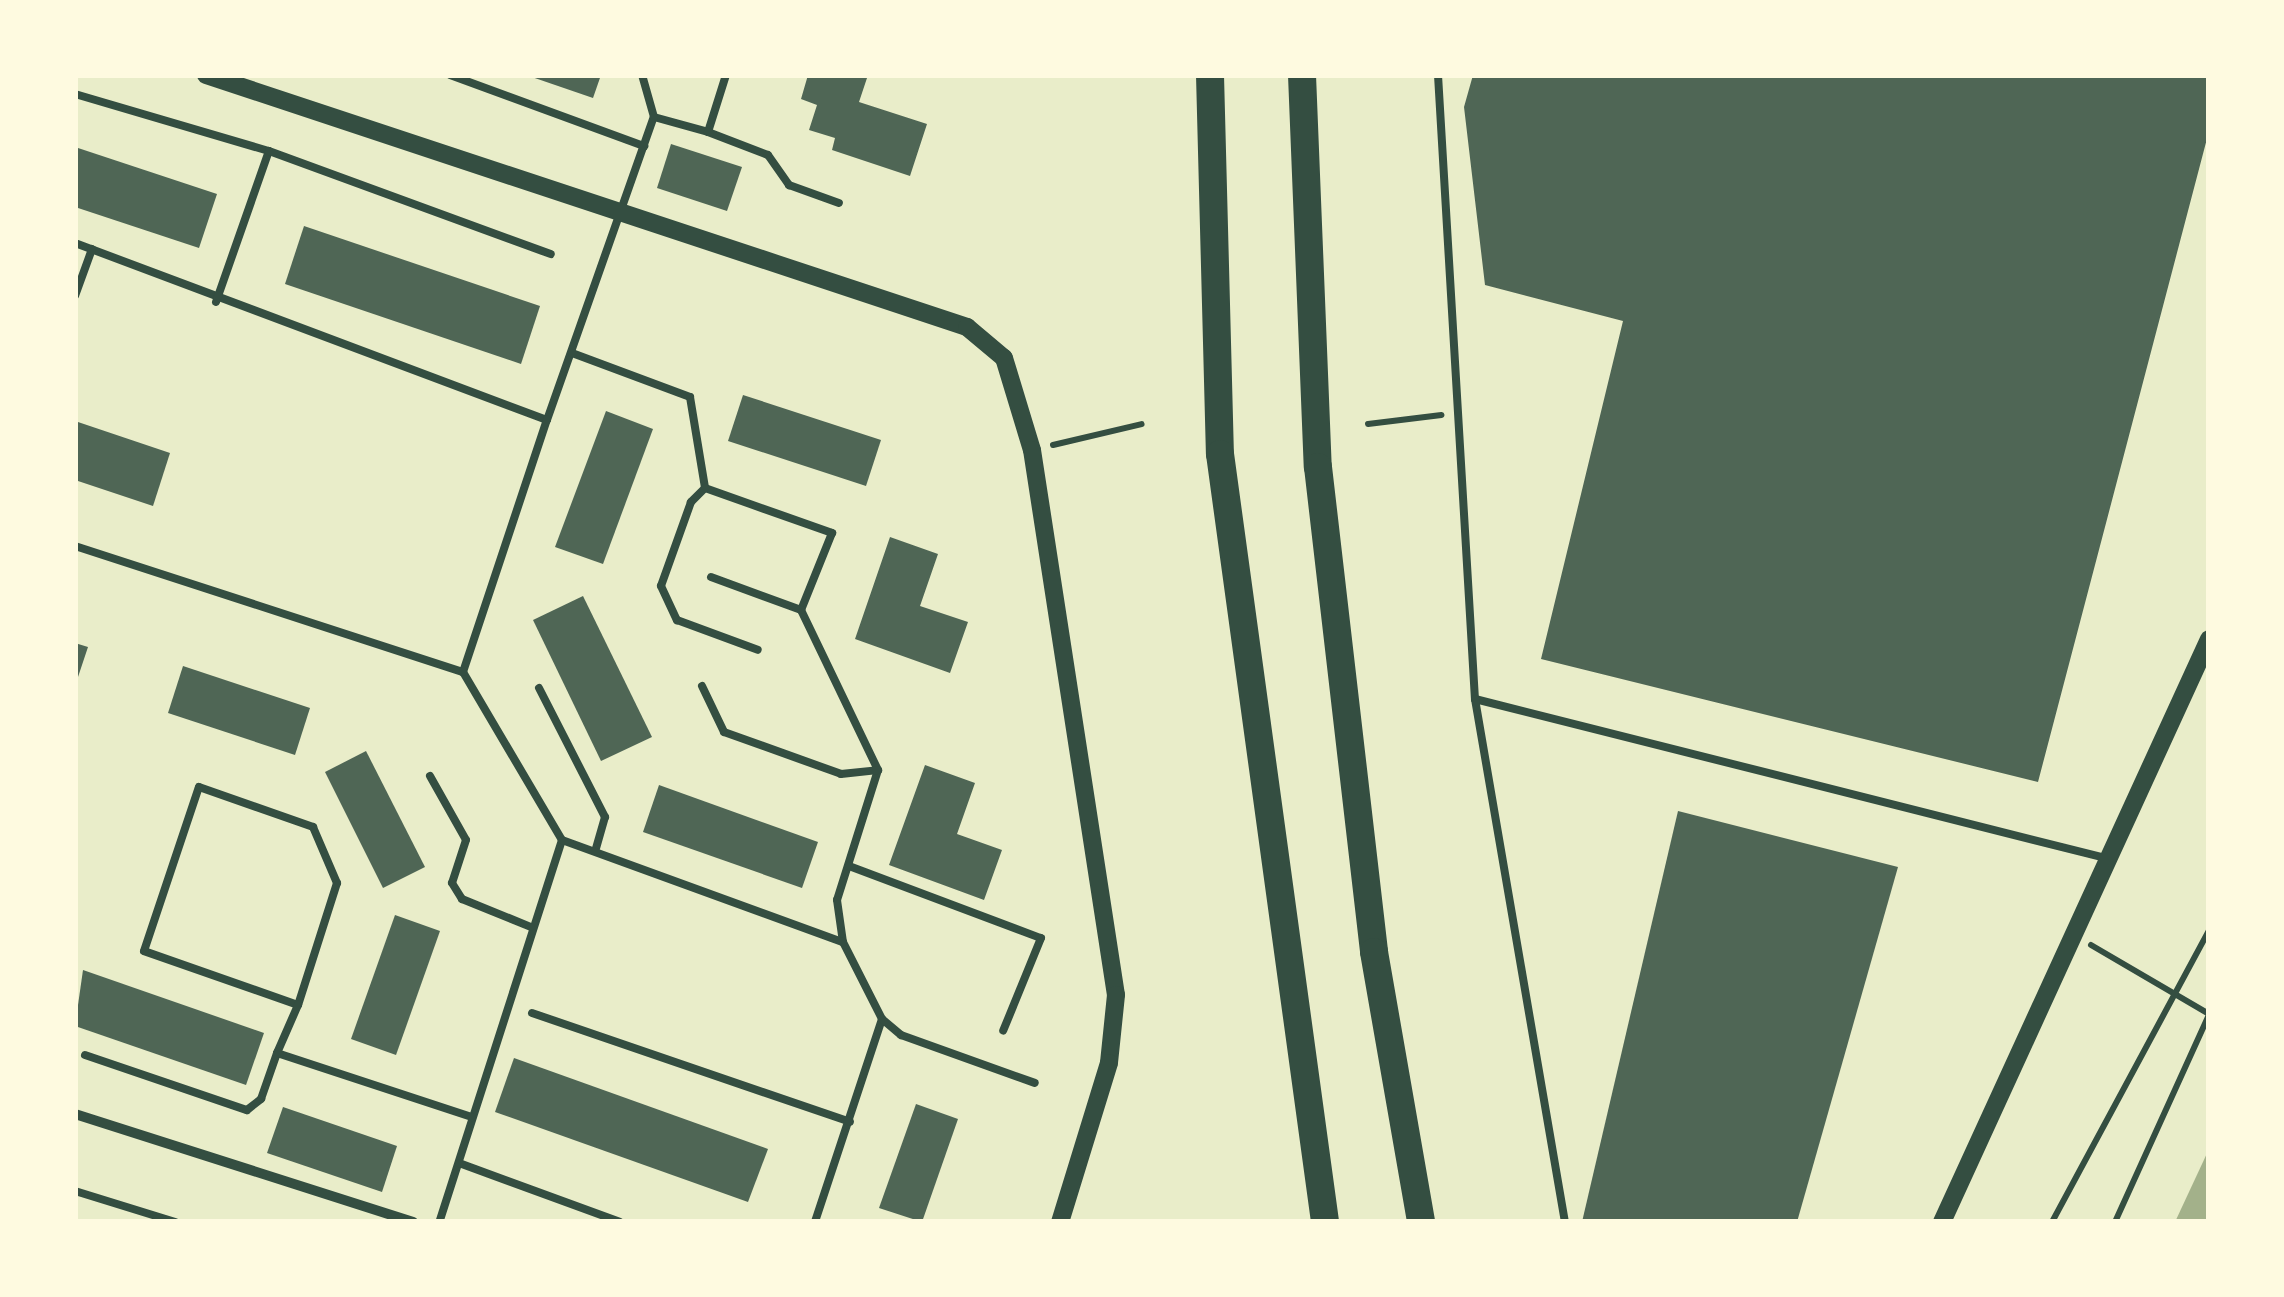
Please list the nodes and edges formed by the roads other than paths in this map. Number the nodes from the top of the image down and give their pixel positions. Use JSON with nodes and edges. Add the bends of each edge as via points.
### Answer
{"nodes":[{"id":1,"x":206,"y":75,"type":"edge"},
{"id":2,"x":450,"y":75,"type":"edge"},
{"id":3,"x":642,"y":75,"type":"edge"},
{"id":4,"x":726,"y":75,"type":"edge"},
{"id":5,"x":1210,"y":75,"type":"edge"},
{"id":6,"x":1302,"y":75,"type":"edge"},
{"id":7,"x":1438,"y":75,"type":"edge"},
{"id":8,"x":75,"y":94,"type":"edge"},
{"id":9,"x":654,"y":117,"type":"junction"},
{"id":10,"x":708,"y":132,"type":"junction"},
{"id":11,"x":644,"y":146,"type":"junction"},
{"id":12,"x":269,"y":150,"type":"junction"},
{"id":13,"x":838,"y":202,"type":"dead end"},
{"id":14,"x":620,"y":216,"type":"junction"},
{"id":15,"x":75,"y":243,"type":"edge"},
{"id":16,"x":92,"y":249,"type":"junction"},
{"id":17,"x":551,"y":254,"type":"dead end"},
{"id":18,"x":75,"y":296,"type":"edge"},
{"id":19,"x":216,"y":302,"type":"junction"},
{"id":20,"x":572,"y":354,"type":"junction"},
{"id":21,"x":547,"y":420,"type":"junction"},
{"id":22,"x":705,"y":488,"type":"junction"},
{"id":23,"x":75,"y":546,"type":"edge"},
{"id":24,"x":711,"y":577,"type":"dead end"},
{"id":25,"x":802,"y":610,"type":"junction"},
{"id":26,"x":2209,"y":639,"type":"edge"},
{"id":27,"x":758,"y":650,"type":"dead end"},
{"id":28,"x":463,"y":672,"type":"junction"},
{"id":29,"x":702,"y":686,"type":"dead end"},
{"id":30,"x":539,"y":688,"type":"dead end"},
{"id":31,"x":1475,"y":699,"type":"junction"},
{"id":32,"x":878,"y":770,"type":"junction"},
{"id":33,"x":430,"y":776,"type":"dead end"},
{"id":34,"x":562,"y":840,"type":"junction"},
{"id":35,"x":595,"y":850,"type":"junction"},
{"id":36,"x":2108,"y":858,"type":"junction"},
{"id":37,"x":849,"y":866,"type":"junction"},
{"id":38,"x":531,"y":927,"type":"junction"},
{"id":39,"x":843,"y":942,"type":"junction"},
{"id":40,"x":298,"y":1005,"type":"junction"},
{"id":41,"x":532,"y":1013,"type":"dead end"},
{"id":42,"x":882,"y":1019,"type":"junction"},
{"id":43,"x":1003,"y":1030,"type":"dead end"},
{"id":44,"x":277,"y":1052,"type":"junction"},
{"id":45,"x":86,"y":1055,"type":"dead end"},
{"id":46,"x":1035,"y":1083,"type":"dead end"},
{"id":47,"x":75,"y":1114,"type":"edge"},
{"id":48,"x":472,"y":1116,"type":"junction"},
{"id":49,"x":850,"y":1122,"type":"junction"},
{"id":50,"x":459,"y":1163,"type":"junction"},
{"id":51,"x":75,"y":1190,"type":"edge"},
{"id":52,"x":175,"y":1222,"type":"edge"},
{"id":53,"x":413,"y":1222,"type":"edge"},
{"id":54,"x":439,"y":1222,"type":"edge"},
{"id":55,"x":620,"y":1222,"type":"edge"},
{"id":56,"x":815,"y":1222,"type":"edge"},
{"id":57,"x":1060,"y":1222,"type":"edge"},
{"id":58,"x":1325,"y":1222,"type":"edge"},
{"id":59,"x":1421,"y":1222,"type":"edge"},
{"id":60,"x":1565,"y":1222,"type":"edge"},
{"id":61,"x":1942,"y":1222,"type":"edge"}],
"edges":[{"from":1,"to":14,"type":"street"},
{"from":2,"to":11,"type":"lane"},
{"from":3,"to":9,"type":"lane"},
{"from":4,"to":10,"type":"lane"},
{"from":5,"to":58,"type":"highway","via":[[1220,454]]},
{"from":6,"to":59,"type":"highway","via":[[1318,467],[1374,952]]},
{"from":7,"to":31,"type":"lane"},
{"from":8,"to":12,"type":"lane"},
{"from":9,"to":10,"type":"lane"},
{"from":9,"to":11,"type":"lane"},
{"from":10,"to":13,"type":"lane","via":[[768,155],[789,185]]},
{"from":11,"to":14,"type":"lane"},
{"from":12,"to":17,"type":"lane"},
{"from":12,"to":19,"type":"lane"},
{"from":14,"to":20,"type":"lane"},
{"from":14,"to":57,"type":"street","via":[[967,327],[1004,358],[1032,450],[1116,995],[1109,1063]]},
{"from":15,"to":16,"type":"lane"},
{"from":16,"to":18,"type":"lane"},
{"from":16,"to":19,"type":"lane","via":[[194,283]]},
{"from":19,"to":21,"type":"lane"},
{"from":20,"to":21,"type":"lane"},
{"from":20,"to":22,"type":"lane","via":[[690,397]]},
{"from":21,"to":28,"type":"lane"},
{"from":22,"to":25,"type":"lane","via":[[832,532]]},
{"from":22,"to":27,"type":"lane","via":[[691,502],[661,586],[677,620]]},
{"from":23,"to":28,"type":"lane"},
{"from":24,"to":25,"type":"lane"},
{"from":25,"to":32,"type":"lane"},
{"from":26,"to":36,"type":"street"},
{"from":28,"to":34,"type":"lane"},
{"from":29,"to":32,"type":"lane","via":[[724,732],[840,774]]},
{"from":30,"to":35,"type":"lane","via":[[605,817]]},
{"from":31,"to":36,"type":"lane"},
{"from":31,"to":60,"type":"lane"},
{"from":32,"to":37,"type":"lane"},
{"from":33,"to":38,"type":"lane","via":[[466,840],[452,883],[462,899]]},
{"from":34,"to":35,"type":"lane"},
{"from":34,"to":38,"type":"lane"},
{"from":35,"to":39,"type":"lane"},
{"from":36,"to":61,"type":"street"},
{"from":37,"to":39,"type":"lane","via":[[837,900]]},
{"from":37,"to":43,"type":"lane","via":[[1040,938]]},
{"from":38,"to":48,"type":"lane"},
{"from":39,"to":42,"type":"lane"},
{"from":40,"to":40,"type":"lane","via":[[337,883],[313,828],[199,788],[144,951]]},
{"from":40,"to":44,"type":"lane"},
{"from":41,"to":49,"type":"lane"},
{"from":42,"to":46,"type":"lane","via":[[901,1035]]},
{"from":42,"to":49,"type":"lane"},
{"from":44,"to":45,"type":"lane","via":[[261,1099],[247,1110]]},
{"from":44,"to":48,"type":"lane"},
{"from":47,"to":53,"type":"street"},
{"from":48,"to":50,"type":"lane"},
{"from":49,"to":56,"type":"lane"},
{"from":50,"to":54,"type":"lane"},
{"from":50,"to":55,"type":"lane"},
{"from":51,"to":52,"type":"lane"}]}
